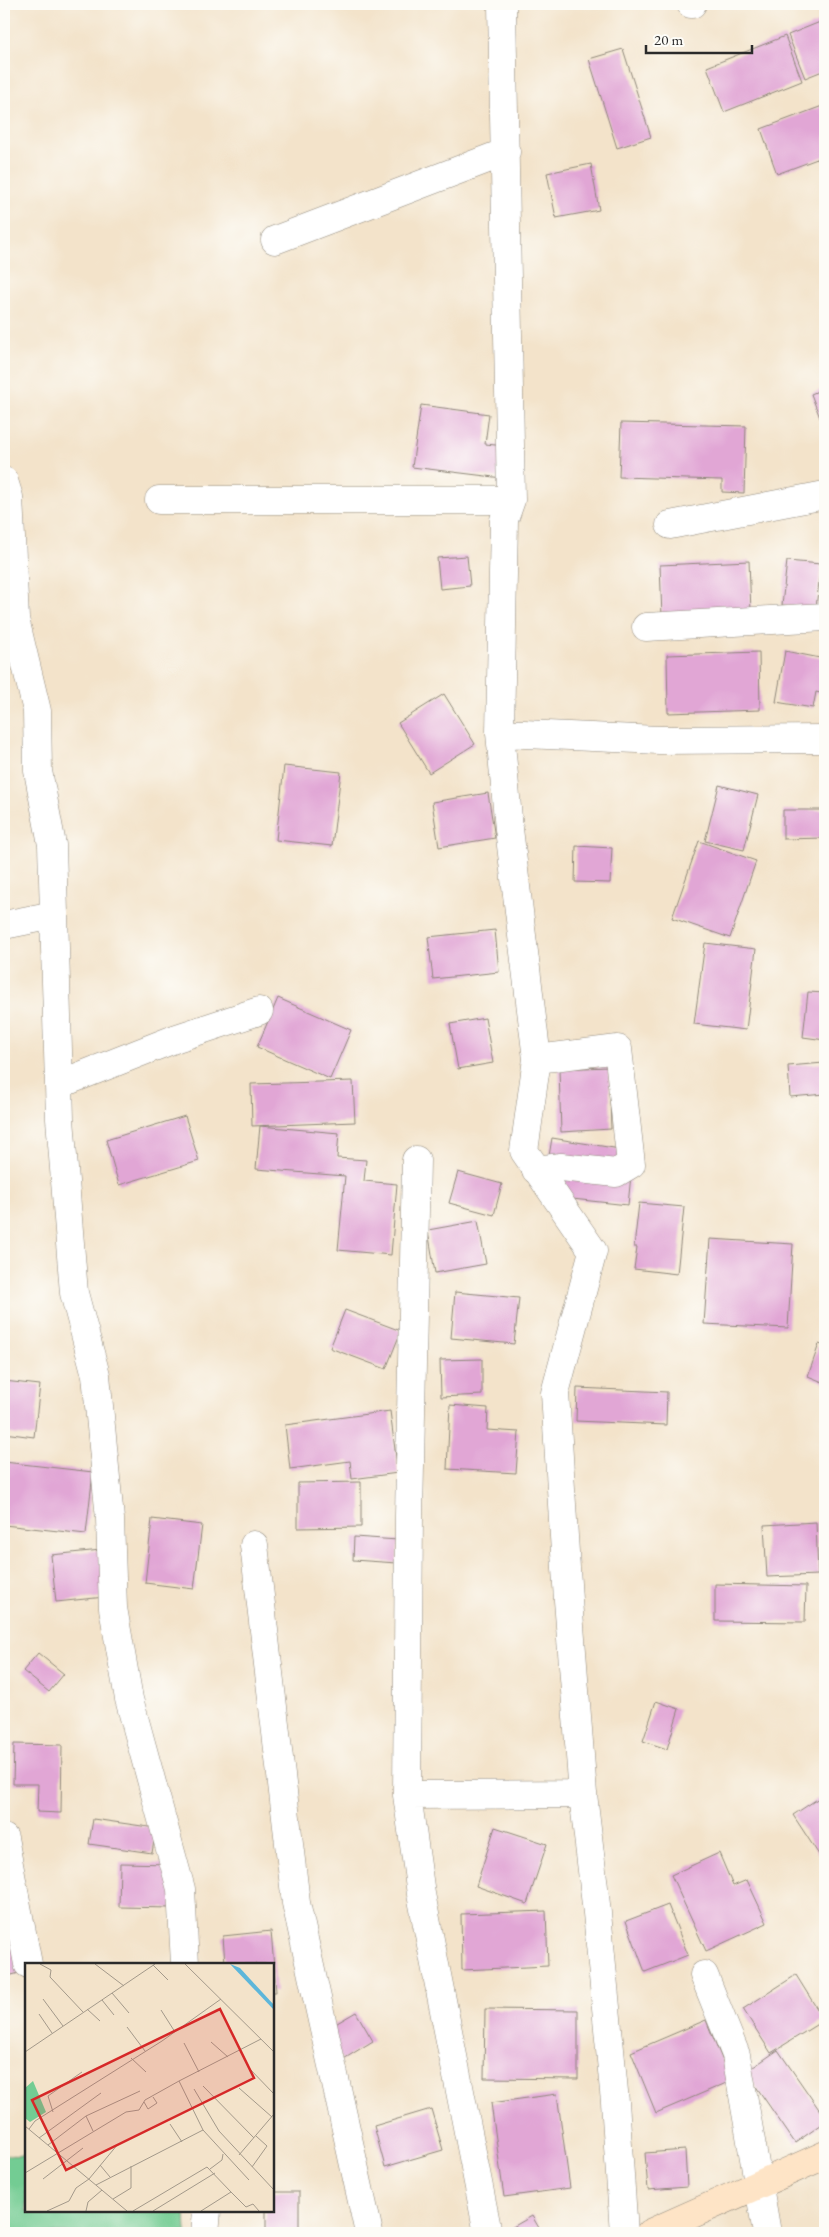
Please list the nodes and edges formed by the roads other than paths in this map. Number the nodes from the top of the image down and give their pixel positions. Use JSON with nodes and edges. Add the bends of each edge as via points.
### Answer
{"nodes":[{"id":1,"x":502,"y":4,"type":"edge"},
{"id":2,"x":506,"y":152,"type":"junction"},
{"id":3,"x":276,"y":240,"type":"dead end"},
{"id":4,"x":4,"y":481,"type":"edge"},
{"id":5,"x":825,"y":495,"type":"edge"},
{"id":6,"x":159,"y":500,"type":"dead end"},
{"id":7,"x":511,"y":500,"type":"junction"},
{"id":8,"x":670,"y":525,"type":"dead end"},
{"id":9,"x":7,"y":536,"type":"edge"},
{"id":10,"x":825,"y":617,"type":"edge"},
{"id":11,"x":646,"y":627,"type":"dead end"},
{"id":12,"x":500,"y":733,"type":"junction"},
{"id":13,"x":825,"y":739,"type":"edge"},
{"id":14,"x":54,"y":916,"type":"junction"},
{"id":15,"x":4,"y":925,"type":"edge"},
{"id":16,"x":259,"y":1011,"type":"dead end"},
{"id":17,"x":537,"y":1058,"type":"junction"},
{"id":18,"x":60,"y":1084,"type":"junction"},
{"id":19,"x":416,"y":1160,"type":"dead end"},
{"id":20,"x":536,"y":1170,"type":"junction"},
{"id":21,"x":254,"y":1545,"type":"dead end"},
{"id":22,"x":584,"y":1794,"type":"junction"},
{"id":23,"x":407,"y":1795,"type":"junction"},
{"id":24,"x":4,"y":1838,"type":"edge"},
{"id":25,"x":28,"y":1963,"type":"edge"},
{"id":26,"x":185,"y":1963,"type":"edge"},
{"id":27,"x":704,"y":1975,"type":"dead end"},
{"id":28,"x":825,"y":2154,"type":"edge"},
{"id":29,"x":759,"y":2185,"type":"junction"},
{"id":30,"x":207,"y":2212,"type":"edge"},
{"id":31,"x":204,"y":2233,"type":"edge"},
{"id":32,"x":369,"y":2233,"type":"edge"},
{"id":33,"x":488,"y":2233,"type":"edge"},
{"id":34,"x":624,"y":2233,"type":"edge"},
{"id":35,"x":650,"y":2233,"type":"edge"},
{"id":36,"x":767,"y":2233,"type":"edge"}],
"edges":[{"from":1,"to":2,"type":"street"},
{"from":2,"to":3,"type":"street"},
{"from":2,"to":7,"type":"street"},
{"from":4,"to":9,"type":"street","via":[[9,497]]},
{"from":5,"to":8,"type":"street"},
{"from":6,"to":7,"type":"street"},
{"from":7,"to":12,"type":"street","via":[[504,520]]},
{"from":9,"to":14,"type":"street","via":[[15,619],[37,711],[38,771],[52,845]]},
{"from":10,"to":11,"type":"street"},
{"from":12,"to":13,"type":"street","via":[[659,740]]},
{"from":12,"to":17,"type":"street"},
{"from":14,"to":15,"type":"street"},
{"from":14,"to":18,"type":"street"},
{"from":16,"to":18,"type":"street","via":[[177,1038]]},
{"from":17,"to":20,"type":"street","via":[[524,1151]]},
{"from":17,"to":20,"type":"street","via":[[618,1049],[631,1164],[616,1173],[561,1167]]},
{"from":18,"to":26,"type":"street","via":[[74,1293],[96,1375],[110,1519],[114,1608],[129,1698],[181,1889]]},
{"from":19,"to":23,"type":"street"},
{"from":20,"to":22,"type":"street","via":[[593,1251],[555,1392]]},
{"from":21,"to":32,"type":"street","via":[[296,1903]]},
{"from":22,"to":23,"type":"street"},
{"from":22,"to":34,"type":"street","via":[[614,2092]]},
{"from":23,"to":33,"type":"street","via":[[421,1894]]},
{"from":24,"to":25,"type":"street"},
{"from":27,"to":29,"type":"street","via":[[736,2055]]},
{"from":28,"to":29,"type":"main road"},
{"from":29,"to":35,"type":"main road"},
{"from":29,"to":36,"type":"street"},
{"from":30,"to":31,"type":"street"}]}
